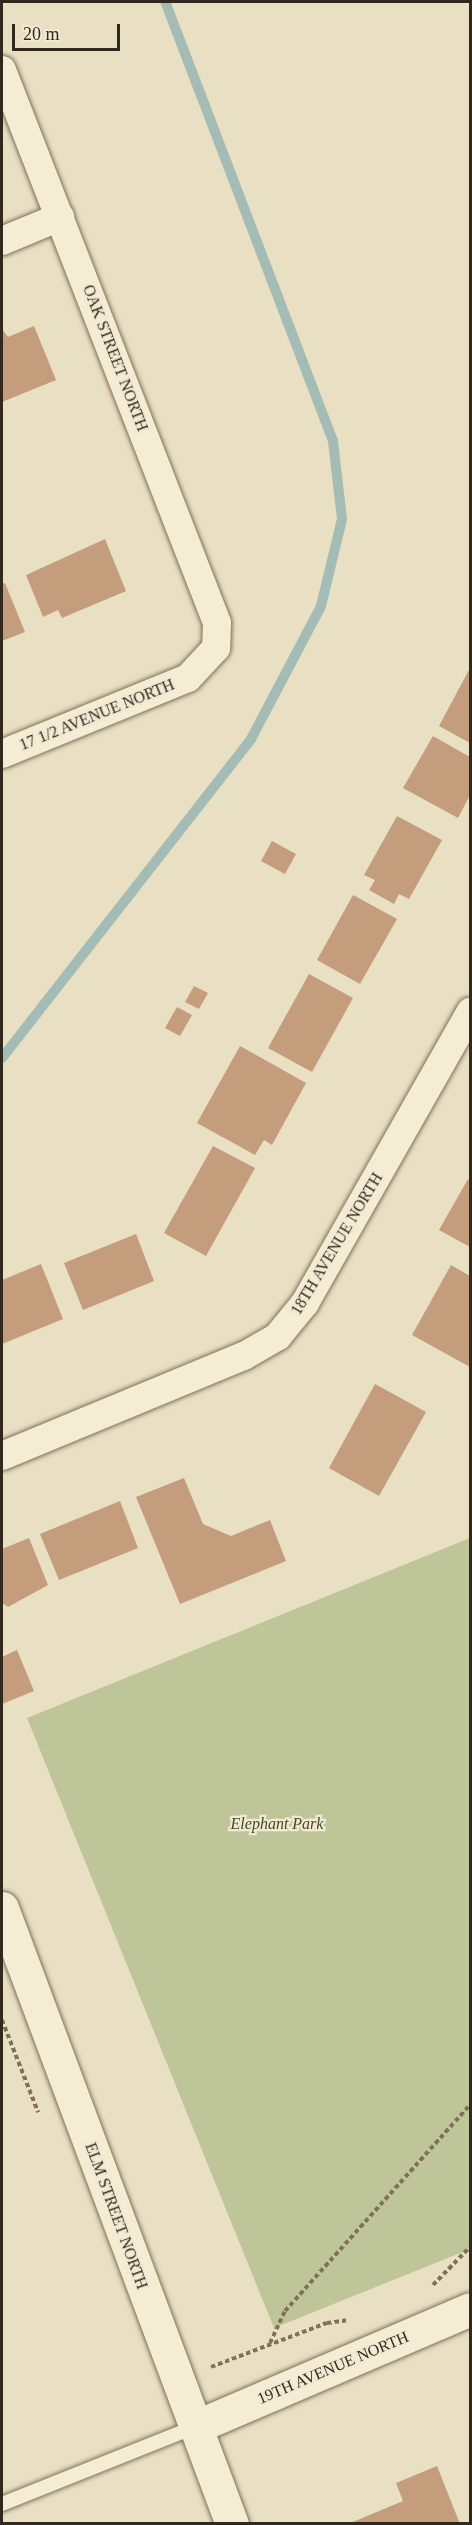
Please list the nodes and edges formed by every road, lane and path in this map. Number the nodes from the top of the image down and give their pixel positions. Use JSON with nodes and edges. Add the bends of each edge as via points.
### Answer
{"nodes":[{"id":1,"x":2,"y":70,"type":"edge"},
{"id":2,"x":60,"y":218,"type":"junction"},
{"id":3,"x":2,"y":241,"type":"edge"},
{"id":4,"x":216,"y":648,"type":"joint"},
{"id":5,"x":2,"y":754,"type":"edge"},
{"id":6,"x":471,"y":1012,"type":"edge"},
{"id":7,"x":2,"y":1456,"type":"edge"},
{"id":8,"x":2,"y":1908,"type":"edge"},
{"id":9,"x":471,"y":2105,"type":"edge"},
{"id":10,"x":471,"y":2247,"type":"edge"},
{"id":11,"x":424,"y":2294,"type":"dead end"},
{"id":12,"x":471,"y":2309,"type":"edge"},
{"id":13,"x":357,"y":2319,"type":"dead end"},
{"id":14,"x":270,"y":2343,"type":"junction"},
{"id":15,"x":205,"y":2369,"type":"dead end"},
{"id":16,"x":195,"y":2427,"type":"junction"},
{"id":17,"x":2,"y":2504,"type":"edge"},
{"id":18,"x":232,"y":2523,"type":"edge"}],
"edges":[{"from":1,"to":2,"type":"street","name":"OAK STREET NORTH"},
{"from":2,"to":3,"type":"street"},
{"from":2,"to":4,"type":"street","name":"OAK STREET NORTH","via":[[215,615]]},
{"from":4,"to":5,"type":"street","name":"17 1/2 AVENUE NORTH","via":[[188,678]]},
{"from":6,"to":7,"type":"street","name":"18TH AVENUE NORTH","via":[[305,1303],[278,1336],[244,1356]]},
{"from":8,"to":16,"type":"street","name":"ELM STREET NORTH"},
{"from":9,"to":14,"type":"path","via":[[292,2303]]},
{"from":10,"to":11,"type":"path"},
{"from":12,"to":16,"type":"street","name":"19TH AVENUE NORTH"},
{"from":13,"to":14,"type":"path","via":[[327,2323]]},
{"from":14,"to":15,"type":"path"},
{"from":16,"to":17,"type":"lane"},
{"from":16,"to":18,"type":"street","name":"ELM STREET NORTH"}]}
